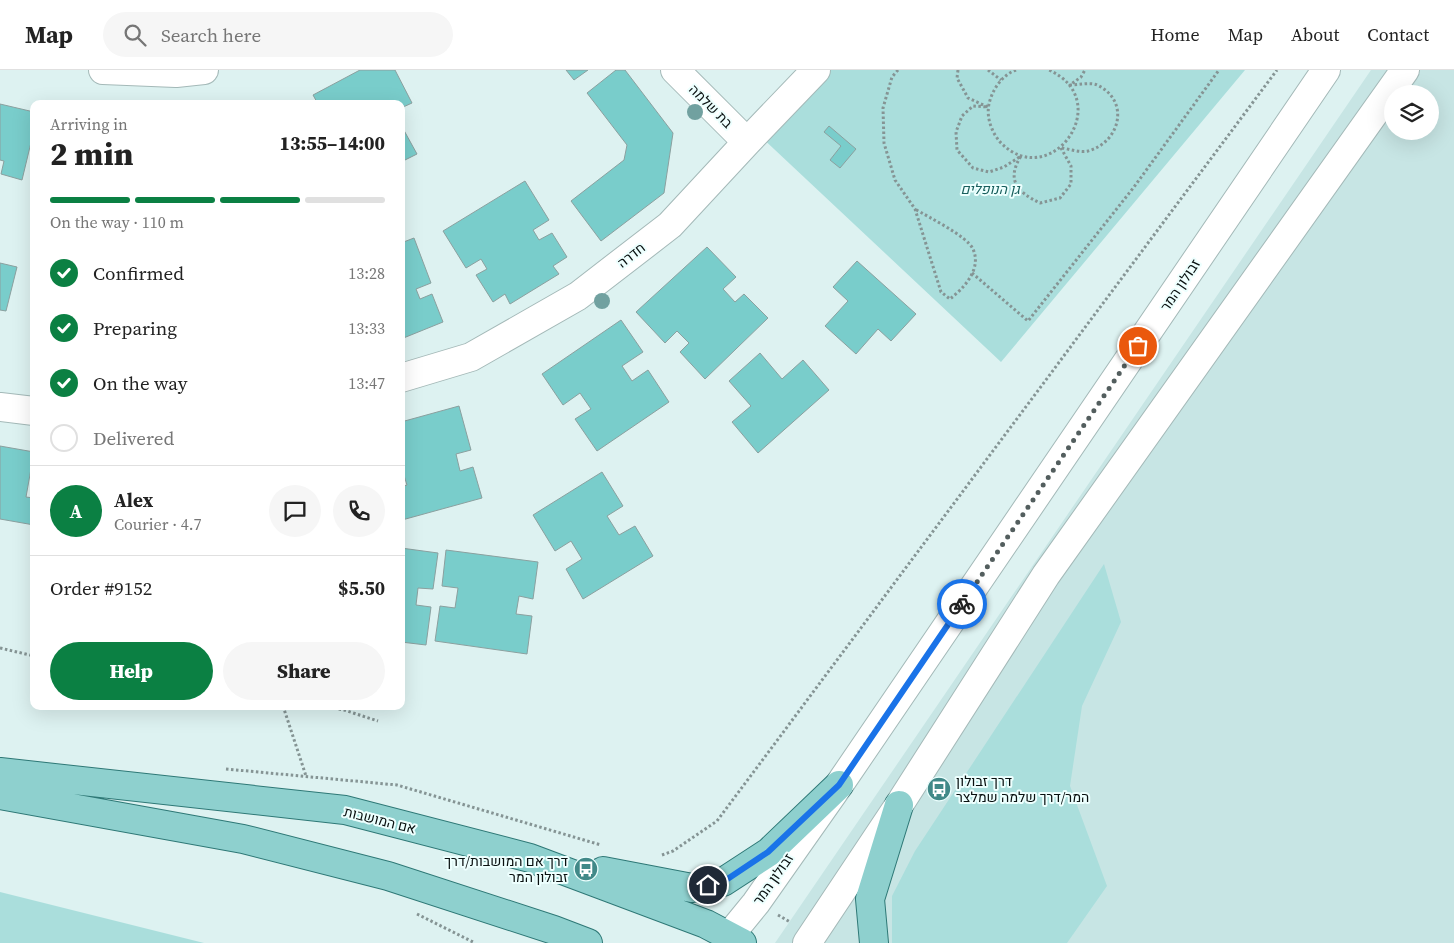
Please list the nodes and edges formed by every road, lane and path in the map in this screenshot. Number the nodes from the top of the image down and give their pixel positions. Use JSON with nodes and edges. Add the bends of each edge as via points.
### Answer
{"nodes":[{"id":1,"x":102,"y":70,"type":"edge"},
{"id":2,"x":204,"y":70,"type":"edge"},
{"id":3,"x":675,"y":70,"type":"edge"},
{"id":4,"x":816,"y":70,"type":"edge"},
{"id":5,"x":898,"y":70,"type":"edge"},
{"id":6,"x":958,"y":70,"type":"edge"},
{"id":7,"x":988,"y":70,"type":"edge"},
{"id":8,"x":1016,"y":70,"type":"edge"},
{"id":9,"x":1049,"y":70,"type":"edge"},
{"id":10,"x":1085,"y":70,"type":"edge"},
{"id":11,"x":1219,"y":70,"type":"edge"},
{"id":12,"x":1277,"y":70,"type":"edge"},
{"id":13,"x":1326,"y":70,"type":"edge"},
{"id":14,"x":1405,"y":70,"type":"edge"},
{"id":15,"x":1001,"y":80,"type":"junction"},
{"id":16,"x":1070,"y":85,"type":"junction"},
{"id":17,"x":988,"y":107,"type":"junction"},
{"id":18,"x":747,"y":142,"type":"junction"},
{"id":19,"x":1061,"y":148,"type":"junction"},
{"id":20,"x":1021,"y":156,"type":"junction"},
{"id":21,"x":915,"y":209,"type":"junction"},
{"id":22,"x":972,"y":273,"type":"junction"},
{"id":23,"x":405,"y":377,"type":"edge"},
{"id":24,"x":0,"y":406,"type":"edge"},
{"id":25,"x":30,"y":411,"type":"edge"},
{"id":26,"x":0,"y":648,"type":"edge"},
{"id":27,"x":30,"y":655,"type":"edge"},
{"id":28,"x":284,"y":710,"type":"edge"},
{"id":29,"x":344,"y":710,"type":"edge"},
{"id":30,"x":378,"y":721,"type":"dead end"},
{"id":31,"x":0,"y":772,"type":"edge"},
{"id":32,"x":306,"y":776,"type":"dead end"},
{"id":33,"x":839,"y":785,"type":"junction"},
{"id":34,"x":0,"y":796,"type":"edge"},
{"id":35,"x":899,"y":805,"type":"junction"},
{"id":36,"x":657,"y":857,"type":"dead end"},
{"id":37,"x":530,"y":858,"type":"junction"},
{"id":38,"x":756,"y":904,"type":"junction"},
{"id":39,"x":562,"y":936,"type":"edge"},
{"id":40,"x":810,"y":938,"type":"edge"},
{"id":41,"x":732,"y":941,"type":"edge"},
{"id":42,"x":588,"y":943,"type":"edge"},
{"id":43,"x":874,"y":943,"type":"edge"}],
"edges":[{"from":1,"to":2,"type":"street","via":[[176,73]]},
{"from":3,"to":18,"type":"street","name":"בת שלמה"},
{"from":4,"to":18,"type":"street","name":"חדרה"},
{"from":5,"to":21,"type":"path","via":[[892,77],[883,108],[884,143],[895,180]]},
{"from":6,"to":17,"type":"path","via":[[957,78],[968,98]]},
{"from":7,"to":15,"type":"path"},
{"from":8,"to":15,"type":"path"},
{"from":9,"to":16,"type":"path","via":[[1059,74]]},
{"from":10,"to":16,"type":"path"},
{"from":11,"to":22,"type":"path","via":[[1134,187],[1028,321]]},
{"from":12,"to":36,"type":"path","via":[[717,821],[672,851]]},
{"from":13,"to":33,"type":"street","name":"זבולון המר"},
{"from":14,"to":35,"type":"street","via":[[1046,575]]},
{"from":15,"to":17,"type":"path"},
{"from":16,"to":19,"type":"path","via":[[1077,100],[1078,121],[1072,136]]},
{"from":16,"to":19,"type":"path","via":[[1095,84],[1108,92],[1118,109],[1117,128],[1106,141],[1088,151]]},
{"from":17,"to":20,"type":"path","via":[[996,138]]},
{"from":17,"to":20,"type":"path","via":[[973,106],[962,116],[956,132],[958,150],[973,168],[989,172]]},
{"from":18,"to":23,"type":"street","name":"חדרה","via":[[670,225],[578,296],[471,357]]},
{"from":19,"to":20,"type":"path","via":[[1047,155]]},
{"from":19,"to":20,"type":"path","via":[[1072,166],[1071,184],[1060,198],[1040,203],[1026,196],[1013,179],[1014,168]]},
{"from":21,"to":22,"type":"path","via":[[963,238],[973,249]]},
{"from":21,"to":22,"type":"path","via":[[941,292],[950,299],[961,290]]},
{"from":24,"to":25,"type":"street"},
{"from":26,"to":27,"type":"path"},
{"from":28,"to":32,"type":"path"},
{"from":29,"to":30,"type":"path"},
{"from":31,"to":37,"type":"main road","name":"אם המושבות","via":[[345,810]]},
{"from":33,"to":37,"type":"main road","via":[[768,852],[723,882],[692,888]]},
{"from":33,"to":38,"type":"street","name":"זבולון המר"},
{"from":34,"to":39,"type":"main road","via":[[243,839],[388,876]]},
{"from":35,"to":40,"type":"street"},
{"from":35,"to":43,"type":"main road","via":[[870,899]]},
{"from":37,"to":41,"type":"main road","name":"אם המושבות","via":[[706,924]]},
{"from":38,"to":40,"type":"path"},
{"from":38,"to":41,"type":"street","name":"זבולון המר"},
{"from":39,"to":42,"type":"main road"}]}
